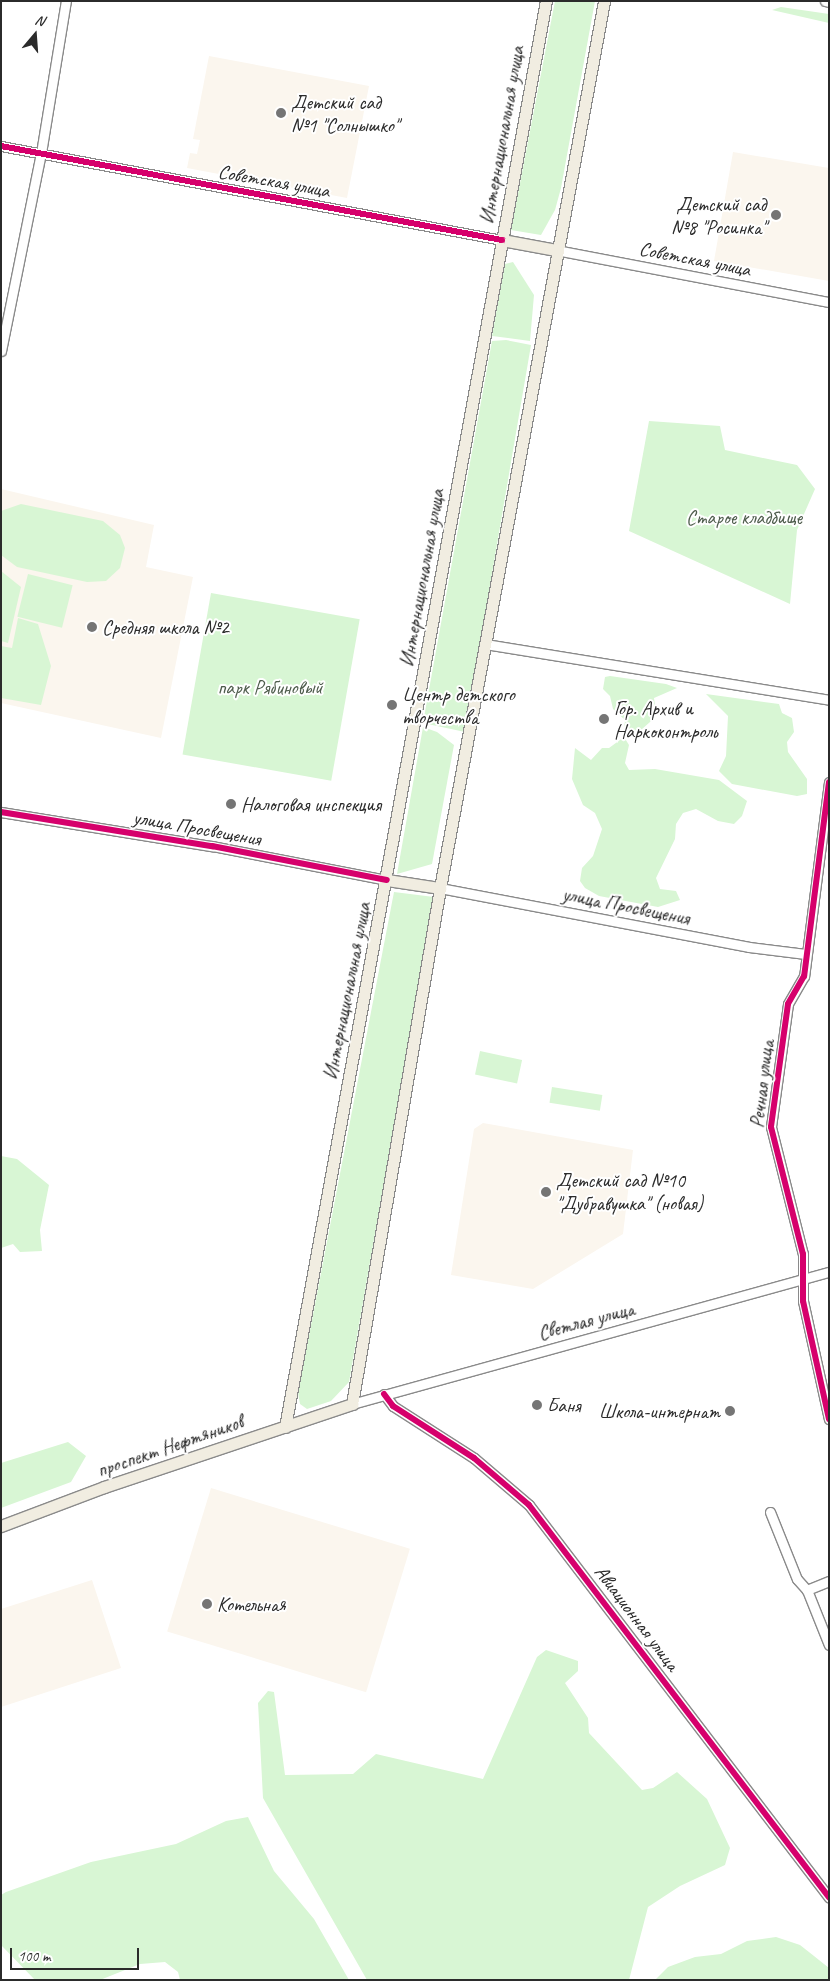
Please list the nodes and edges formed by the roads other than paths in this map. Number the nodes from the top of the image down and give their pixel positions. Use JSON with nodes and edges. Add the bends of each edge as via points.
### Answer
{"nodes":[{"id":1,"x":66,"y":1,"type":"edge"},
{"id":2,"x":546,"y":1,"type":"edge"},
{"id":3,"x":604,"y":1,"type":"edge"},
{"id":4,"x":1,"y":146,"type":"edge"},
{"id":5,"x":41,"y":153,"type":"junction"},
{"id":6,"x":502,"y":240,"type":"junction"},
{"id":7,"x":556,"y":250,"type":"junction"},
{"id":8,"x":829,"y":302,"type":"edge"},
{"id":9,"x":6,"y":305,"type":"edge"},
{"id":10,"x":1,"y":351,"type":"edge"},
{"id":11,"x":485,"y":644,"type":"junction"},
{"id":12,"x":829,"y":700,"type":"edge"},
{"id":13,"x":829,"y":782,"type":"edge"},
{"id":14,"x":1,"y":812,"type":"edge"},
{"id":15,"x":387,"y":880,"type":"junction"},
{"id":16,"x":440,"y":888,"type":"junction"},
{"id":17,"x":806,"y":954,"type":"junction"},
{"id":18,"x":829,"y":1272,"type":"edge"},
{"id":19,"x":803,"y":1280,"type":"junction"},
{"id":20,"x":384,"y":1394,"type":"junction"},
{"id":21,"x":352,"y":1404,"type":"junction"},
{"id":22,"x":829,"y":1419,"type":"edge"},
{"id":23,"x":285,"y":1427,"type":"junction"},
{"id":24,"x":770,"y":1512,"type":"dead end"},
{"id":25,"x":1,"y":1526,"type":"edge"},
{"id":26,"x":829,"y":1581,"type":"edge"},
{"id":27,"x":807,"y":1590,"type":"junction"},
{"id":28,"x":829,"y":1645,"type":"edge"},
{"id":29,"x":829,"y":1897,"type":"edge"}],
"edges":[{"from":1,"to":5,"type":"street"},
{"from":2,"to":6,"type":"main road","name":"Интернациональная улица"},
{"from":3,"to":7,"type":"main road"},
{"from":4,"to":5,"type":"street","name":"Советская улица"},
{"from":5,"to":6,"type":"street","name":"Советская улица"},
{"from":5,"to":9,"type":"street"},
{"from":6,"to":7,"type":"main road"},
{"from":6,"to":15,"type":"main road","name":"Интернациональная улица"},
{"from":7,"to":8,"type":"street","name":"Советская улица"},
{"from":7,"to":11,"type":"main road"},
{"from":9,"to":10,"type":"street"},
{"from":11,"to":12,"type":"street"},
{"from":11,"to":16,"type":"main road"},
{"from":13,"to":17,"type":"street","name":"Речная улица"},
{"from":14,"to":15,"type":"street","name":"улица Просвещения","via":[[195,843]]},
{"from":15,"to":16,"type":"main road"},
{"from":15,"to":23,"type":"main road","name":"Интернациональная улица"},
{"from":16,"to":17,"type":"street","name":"улица Просвещения","via":[[750,947]]},
{"from":16,"to":21,"type":"main road"},
{"from":17,"to":19,"type":"street","name":"Речная улица","via":[[804,976],[788,1004],[771,1127],[803,1254]]},
{"from":18,"to":19,"type":"street","name":"Светлая улица"},
{"from":19,"to":20,"type":"street","name":"Светлая улица"},
{"from":19,"to":22,"type":"street","name":"Речная улица","via":[[804,1310]]},
{"from":20,"to":21,"type":"street","name":"Светлая улица"},
{"from":20,"to":29,"type":"street","name":"Авиационная улица","via":[[393,1406],[474,1458],[529,1505]]},
{"from":21,"to":23,"type":"main road","name":"проспект Нефтяников"},
{"from":23,"to":25,"type":"main road","name":"проспект Нефтяников","via":[[104,1487]]},
{"from":24,"to":27,"type":"street","via":[[797,1579]]},
{"from":26,"to":27,"type":"street"},
{"from":27,"to":28,"type":"street"}]}
